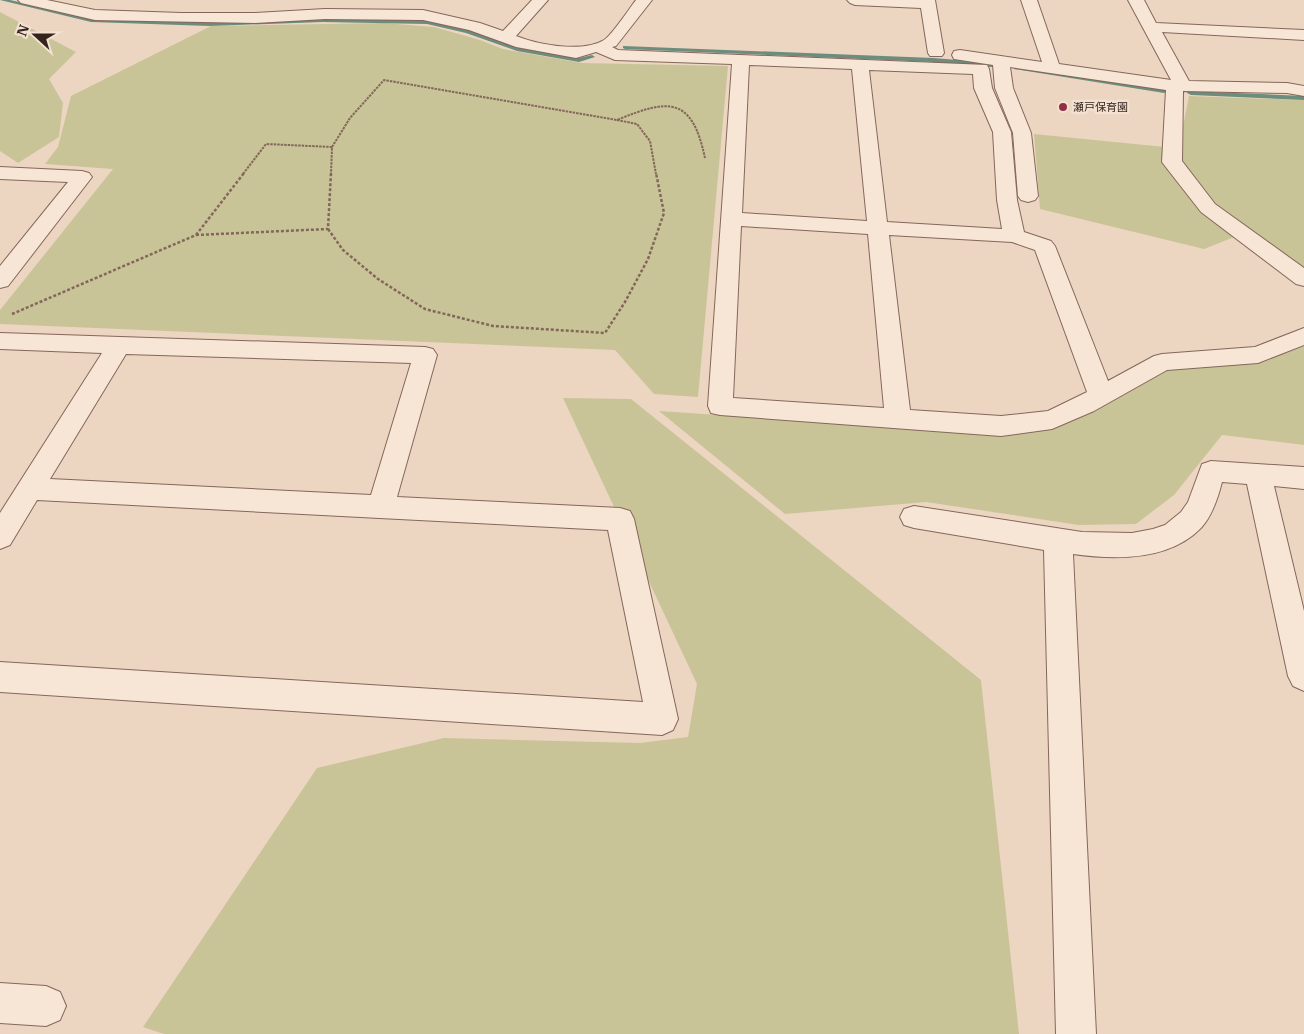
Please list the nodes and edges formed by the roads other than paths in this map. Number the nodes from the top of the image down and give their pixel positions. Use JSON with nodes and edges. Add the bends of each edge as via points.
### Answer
{"nodes":[{"id":1,"x":26,"y":0,"type":"edge"},
{"id":2,"x":123,"y":0,"type":"edge"},
{"id":3,"x":237,"y":0,"type":"edge"},
{"id":4,"x":339,"y":0,"type":"edge"},
{"id":5,"x":436,"y":0,"type":"edge"},
{"id":6,"x":540,"y":0,"type":"edge"},
{"id":7,"x":644,"y":0,"type":"edge"},
{"id":8,"x":855,"y":0,"type":"edge"},
{"id":9,"x":1029,"y":0,"type":"edge"},
{"id":10,"x":1136,"y":0,"type":"edge"},
{"id":11,"x":928,"y":2,"type":"edge"},
{"id":12,"x":324,"y":14,"type":"junction"},
{"id":13,"x":101,"y":15,"type":"junction"},
{"id":14,"x":423,"y":15,"type":"junction"},
{"id":15,"x":217,"y":18,"type":"junction"},
{"id":16,"x":1151,"y":27,"type":"junction"},
{"id":17,"x":1304,"y":35,"type":"edge"},
{"id":18,"x":505,"y":38,"type":"junction"},
{"id":19,"x":606,"y":43,"type":"junction"},
{"id":20,"x":936,"y":53,"type":"junction"},
{"id":21,"x":741,"y":59,"type":"junction"},
{"id":22,"x":1001,"y":60,"type":"junction"},
{"id":23,"x":860,"y":64,"type":"junction"},
{"id":24,"x":1052,"y":67,"type":"junction"},
{"id":25,"x":1179,"y":86,"type":"junction"},
{"id":26,"x":1304,"y":91,"type":"edge"},
{"id":27,"x":0,"y":174,"type":"edge"},
{"id":28,"x":1028,"y":196,"type":"dead end"},
{"id":29,"x":732,"y":220,"type":"junction"},
{"id":30,"x":877,"y":228,"type":"junction"},
{"id":31,"x":1014,"y":236,"type":"junction"},
{"id":32,"x":1304,"y":279,"type":"edge"},
{"id":33,"x":0,"y":281,"type":"edge"},
{"id":34,"x":1304,"y":336,"type":"edge"},
{"id":35,"x":0,"y":341,"type":"edge"},
{"id":36,"x":119,"y":346,"type":"junction"},
{"id":37,"x":1101,"y":396,"type":"junction"},
{"id":38,"x":898,"y":419,"type":"junction"},
{"id":39,"x":1258,"y":475,"type":"junction"},
{"id":40,"x":1304,"y":478,"type":"edge"},
{"id":41,"x":30,"y":489,"type":"junction"},
{"id":42,"x":381,"y":506,"type":"junction"},
{"id":43,"x":914,"y":517,"type":"dead end"},
{"id":44,"x":0,"y":537,"type":"edge"},
{"id":45,"x":1058,"y":540,"type":"junction"},
{"id":46,"x":1304,"y":676,"type":"edge"},
{"id":47,"x":0,"y":677,"type":"edge"},
{"id":48,"x":0,"y":1003,"type":"edge"},
{"id":49,"x":46,"y":1006,"type":"dead end"},
{"id":50,"x":1076,"y":1034,"type":"edge"}],
"edges":[{"from":1,"to":13,"type":"street"},
{"from":2,"to":13,"type":"street"},
{"from":3,"to":15,"type":"street"},
{"from":4,"to":12,"type":"street"},
{"from":5,"to":14,"type":"street"},
{"from":6,"to":18,"type":"street"},
{"from":7,"to":19,"type":"street"},
{"from":8,"to":11,"type":"street"},
{"from":9,"to":24,"type":"street"},
{"from":10,"to":16,"type":"street"},
{"from":11,"to":20,"type":"street"},
{"from":12,"to":14,"type":"street"},
{"from":12,"to":15,"type":"street"},
{"from":13,"to":15,"type":"street"},
{"from":14,"to":18,"type":"street","via":[[474,26]]},
{"from":16,"to":17,"type":"street"},
{"from":16,"to":25,"type":"street"},
{"from":18,"to":19,"type":"street","via":[[576,53]]},
{"from":19,"to":20,"type":"street"},
{"from":19,"to":21,"type":"street","via":[[614,55]]},
{"from":20,"to":22,"type":"street"},
{"from":21,"to":23,"type":"street"},
{"from":21,"to":29,"type":"street"},
{"from":22,"to":24,"type":"street"},
{"from":22,"to":28,"type":"street","via":[[1004,88],[1022,133]]},
{"from":23,"to":30,"type":"street"},
{"from":23,"to":31,"type":"street","via":[[981,69],[983,88],[1002,132],[1007,200]]},
{"from":24,"to":25,"type":"street"},
{"from":25,"to":26,"type":"street"},
{"from":25,"to":32,"type":"street","via":[[1172,162],[1208,208]]},
{"from":27,"to":33,"type":"street","via":[[82,177]]},
{"from":29,"to":30,"type":"street"},
{"from":29,"to":38,"type":"street","via":[[720,406]]},
{"from":30,"to":31,"type":"street"},
{"from":30,"to":38,"type":"street"},
{"from":31,"to":37,"type":"street","via":[[1044,246]]},
{"from":34,"to":37,"type":"street","via":[[1258,355],[1162,362]]},
{"from":35,"to":36,"type":"street"},
{"from":36,"to":41,"type":"street"},
{"from":36,"to":42,"type":"street","via":[[425,355]]},
{"from":37,"to":38,"type":"street","via":[[1052,420],[1001,426]]},
{"from":39,"to":40,"type":"street"},
{"from":39,"to":45,"type":"street","via":[[1211,471],[1204,500],[1191,520],[1170,535],[1146,543],[1090,545]]},
{"from":39,"to":46,"type":"street"},
{"from":41,"to":42,"type":"street"},
{"from":41,"to":44,"type":"street"},
{"from":42,"to":47,"type":"street","via":[[620,519],[662,719]]},
{"from":43,"to":45,"type":"street"},
{"from":45,"to":50,"type":"street"},
{"from":48,"to":49,"type":"street"}]}
